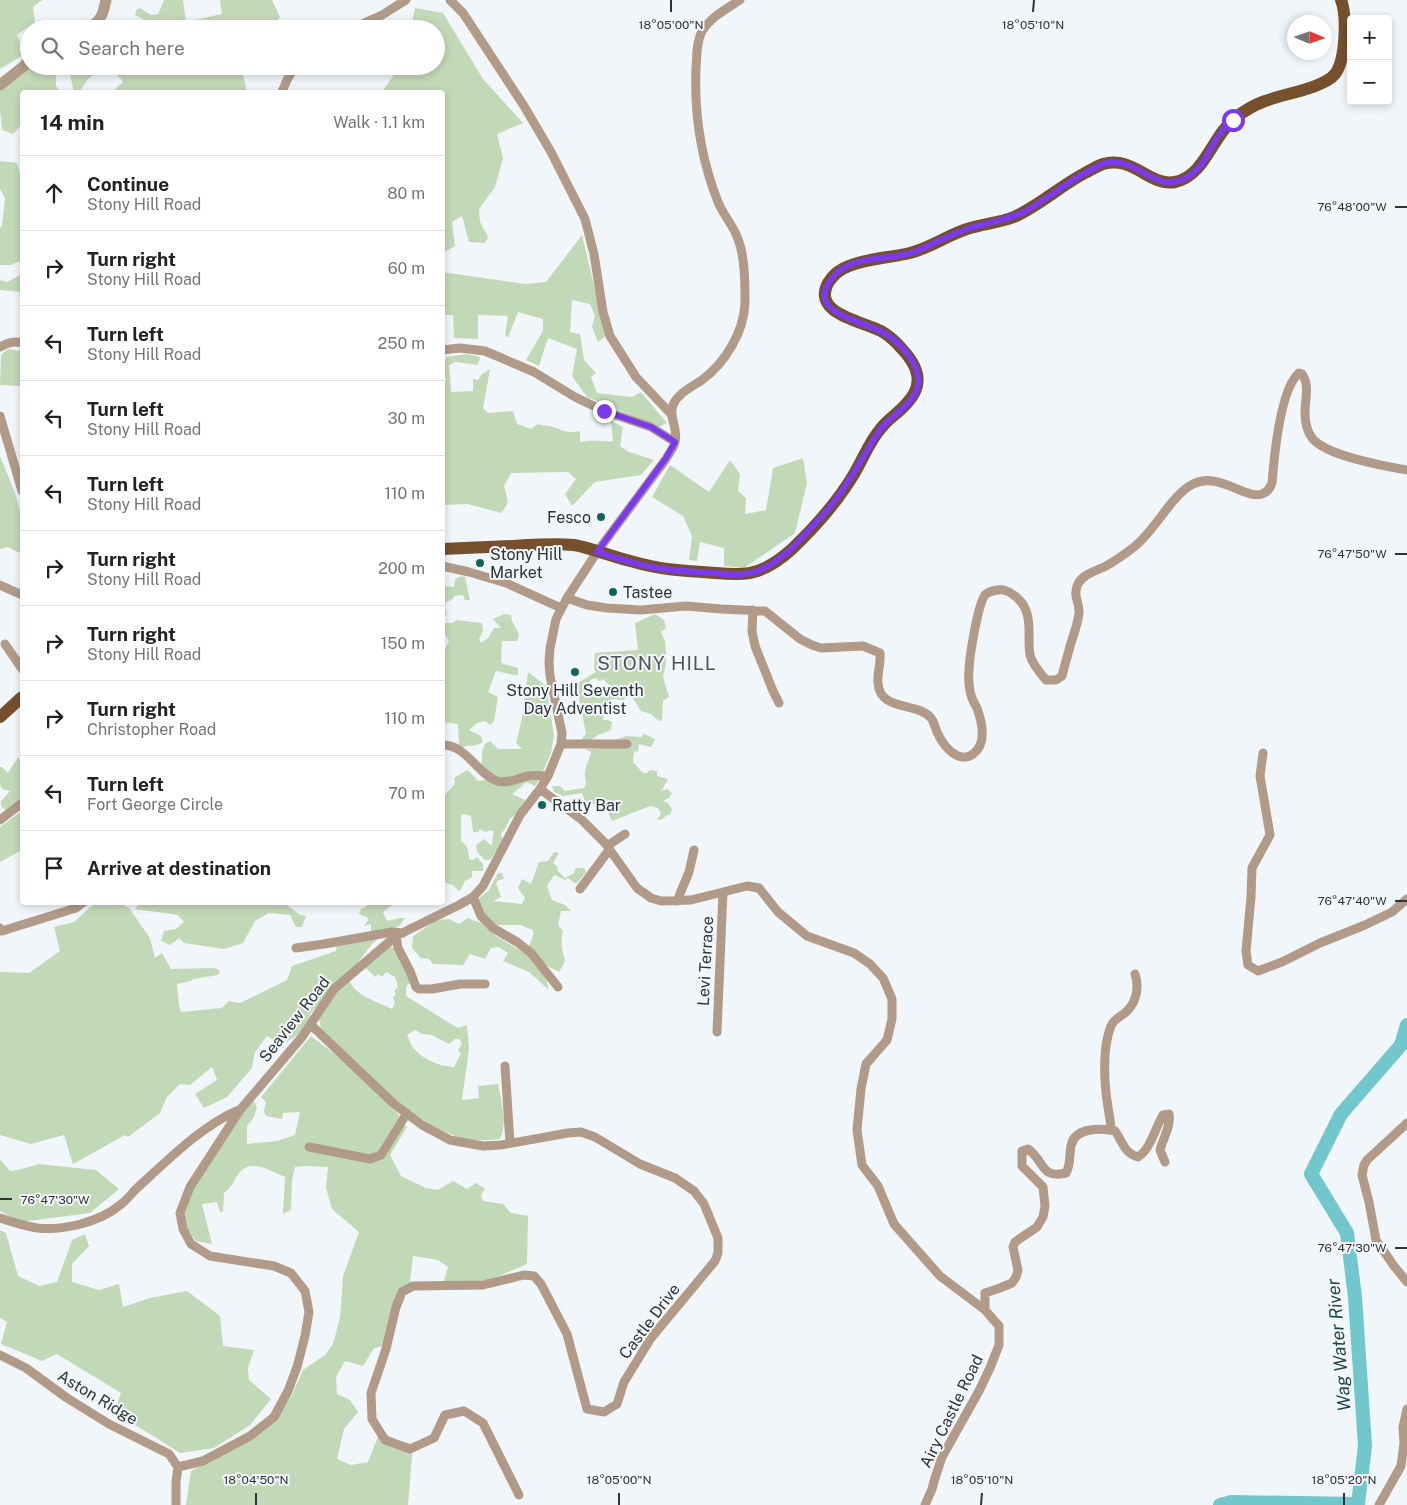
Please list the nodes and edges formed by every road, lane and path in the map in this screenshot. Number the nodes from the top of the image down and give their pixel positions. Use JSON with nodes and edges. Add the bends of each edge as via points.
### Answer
{"nodes":[{"id":1,"x":106,"y":0,"type":"edge"},
{"id":2,"x":406,"y":0,"type":"edge"},
{"id":3,"x":450,"y":0,"type":"edge"},
{"id":4,"x":740,"y":0,"type":"edge"},
{"id":5,"x":1341,"y":0,"type":"edge"},
{"id":6,"x":98,"y":20,"type":"edge"},
{"id":7,"x":372,"y":20,"type":"edge"},
{"id":8,"x":20,"y":69,"type":"edge"},
{"id":9,"x":289,"y":75,"type":"edge"},
{"id":10,"x":0,"y":85,"type":"edge"},
{"id":11,"x":283,"y":90,"type":"edge"},
{"id":12,"x":20,"y":343,"type":"edge"},
{"id":13,"x":0,"y":347,"type":"edge"},
{"id":14,"x":445,"y":350,"type":"edge"},
{"id":15,"x":672,"y":414,"type":"junction"},
{"id":16,"x":0,"y":416,"type":"edge"},
{"id":17,"x":675,"y":442,"type":"junction"},
{"id":18,"x":1407,"y":470,"type":"edge"},
{"id":19,"x":20,"y":484,"type":"edge"},
{"id":20,"x":445,"y":549,"type":"edge"},
{"id":21,"x":597,"y":552,"type":"junction"},
{"id":22,"x":445,"y":567,"type":"edge"},
{"id":23,"x":0,"y":584,"type":"edge"},
{"id":24,"x":20,"y":594,"type":"edge"},
{"id":25,"x":567,"y":598,"type":"junction"},
{"id":26,"x":561,"y":608,"type":"junction"},
{"id":27,"x":753,"y":610,"type":"junction"},
{"id":28,"x":5,"y":644,"type":"dead end"},
{"id":29,"x":20,"y":666,"type":"edge"},
{"id":30,"x":20,"y":699,"type":"edge"},
{"id":31,"x":779,"y":703,"type":"dead end"},
{"id":32,"x":0,"y":717,"type":"edge"},
{"id":33,"x":445,"y":744,"type":"edge"},
{"id":34,"x":561,"y":744,"type":"junction"},
{"id":35,"x":627,"y":744,"type":"dead end"},
{"id":36,"x":1263,"y":753,"type":"dead end"},
{"id":37,"x":548,"y":776,"type":"junction"},
{"id":38,"x":540,"y":789,"type":"junction"},
{"id":39,"x":20,"y":805,"type":"edge"},
{"id":40,"x":0,"y":820,"type":"edge"},
{"id":41,"x":625,"y":834,"type":"dead end"},
{"id":42,"x":608,"y":848,"type":"junction"},
{"id":43,"x":694,"y":850,"type":"dead end"},
{"id":44,"x":580,"y":889,"type":"dead end"},
{"id":45,"x":723,"y":892,"type":"junction"},
{"id":46,"x":473,"y":897,"type":"junction"},
{"id":47,"x":1407,"y":899,"type":"edge"},
{"id":48,"x":677,"y":901,"type":"junction"},
{"id":49,"x":80,"y":905,"type":"edge"},
{"id":50,"x":0,"y":928,"type":"edge"},
{"id":51,"x":400,"y":935,"type":"junction"},
{"id":52,"x":296,"y":948,"type":"dead end"},
{"id":53,"x":1135,"y":974,"type":"dead end"},
{"id":54,"x":484,"y":984,"type":"dead end"},
{"id":55,"x":558,"y":987,"type":"dead end"},
{"id":56,"x":311,"y":1025,"type":"junction"},
{"id":57,"x":717,"y":1032,"type":"dead end"},
{"id":58,"x":505,"y":1066,"type":"dead end"},
{"id":59,"x":240,"y":1110,"type":"junction"},
{"id":60,"x":407,"y":1113,"type":"junction"},
{"id":61,"x":1407,"y":1123,"type":"edge"},
{"id":62,"x":1111,"y":1130,"type":"junction"},
{"id":63,"x":510,"y":1143,"type":"junction"},
{"id":64,"x":309,"y":1147,"type":"dead end"},
{"id":65,"x":1165,"y":1162,"type":"dead end"},
{"id":66,"x":0,"y":1218,"type":"edge"},
{"id":67,"x":1407,"y":1282,"type":"edge"},
{"id":68,"x":985,"y":1310,"type":"junction"},
{"id":69,"x":0,"y":1355,"type":"edge"},
{"id":70,"x":1407,"y":1409,"type":"edge"},
{"id":71,"x":178,"y":1467,"type":"junction"},
{"id":72,"x":932,"y":1489,"type":"junction"},
{"id":73,"x":519,"y":1495,"type":"dead end"},
{"id":74,"x":176,"y":1505,"type":"edge"},
{"id":75,"x":925,"y":1505,"type":"edge"},
{"id":76,"x":932,"y":1505,"type":"edge"},
{"id":77,"x":1379,"y":1505,"type":"edge"}],
"edges":[{"from":1,"to":6,"type":"street"},
{"from":2,"to":7,"type":"street"},
{"from":3,"to":15,"type":"street","via":[[524,106],[585,219],[610,336],[636,377]]},
{"from":4,"to":15,"type":"street","via":[[716,15],[702,31],[697,47],[695,92],[704,158],[718,204],[738,237],[742,254],[745,304],[742,323],[721,362],[679,396]]},
{"from":5,"to":21,"type":"main road","via":[[1344,7],[1344,49],[1334,75],[1324,82],[1248,109],[1219,134],[1205,160],[1187,177],[1173,183],[1160,182],[1131,166],[1117,162],[1103,164],[1027,211],[967,229],[912,252],[860,262],[833,276],[826,287],[828,306],[893,339],[917,370],[918,384],[914,396],[882,427],[830,508],[791,550],[771,565],[753,573],[686,571],[655,568]]},
{"from":8,"to":10,"type":"street"},
{"from":9,"to":11,"type":"street"},
{"from":12,"to":13,"type":"street","via":[[9,342]]},
{"from":14,"to":17,"type":"street","via":[[485,351],[534,372],[604,411],[651,427]]},
{"from":15,"to":17,"type":"street"},
{"from":16,"to":19,"type":"street"},
{"from":17,"to":21,"type":"street","name":"Seaview Road"},
{"from":18,"to":27,"type":"street","via":[[1339,454],[1312,438],[1306,424],[1305,377],[1299,373],[1284,403],[1269,490],[1257,495],[1223,483],[1195,483],[1182,491],[1135,546],[1079,581],[1075,591],[1080,612],[1062,676],[1046,680],[1037,670],[1030,655],[1026,610],[1017,596],[1004,590],[994,590],[985,595],[980,606],[969,672],[970,692],[982,726],[981,740],[978,751],[970,757],[960,757],[948,751],[933,720],[925,712],[892,703],[883,696],[878,683],[880,653],[863,646],[812,646],[765,611]]},
{"from":20,"to":21,"type":"main road","via":[[553,544],[578,546]]},
{"from":21,"to":25,"type":"street","name":"Seaview Road"},
{"from":22,"to":26,"type":"street","via":[[506,583]]},
{"from":23,"to":24,"type":"street"},
{"from":25,"to":26,"type":"street","name":"Seaview Road"},
{"from":25,"to":27,"type":"street","via":[[607,608],[641,610],[686,606]]},
{"from":26,"to":34,"type":"street","name":"Seaview Road","via":[[549,662],[562,733]]},
{"from":27,"to":31,"type":"street","via":[[755,646]]},
{"from":28,"to":29,"type":"street"},
{"from":30,"to":32,"type":"main road"},
{"from":33,"to":37,"type":"street","via":[[464,754],[485,776],[499,782],[527,776]]},
{"from":34,"to":35,"type":"street"},
{"from":34,"to":37,"type":"street","name":"Seaview Road"},
{"from":36,"to":47,"type":"street","via":[[1260,776],[1270,835],[1252,868],[1246,951],[1248,965],[1258,971],[1282,962],[1392,912]]},
{"from":37,"to":38,"type":"street","name":"Seaview Road"},
{"from":38,"to":42,"type":"street","name":"Airy Castle Road","via":[[582,820]]},
{"from":38,"to":46,"type":"street","name":"Seaview Road","via":[[520,815],[483,886]]},
{"from":39,"to":40,"type":"street"},
{"from":41,"to":42,"type":"street"},
{"from":42,"to":44,"type":"street"},
{"from":42,"to":48,"type":"street","name":"Airy Castle Road","via":[[637,888],[651,898]]},
{"from":43,"to":48,"type":"street","via":[[690,872]]},
{"from":45,"to":48,"type":"street","name":"Airy Castle Road"},
{"from":45,"to":57,"type":"street","name":"Levi Terrace"},
{"from":45,"to":68,"type":"street","name":"Airy Castle Road","via":[[747,886],[759,888],[778,912],[806,936],[854,953],[884,978],[892,1000],[892,1019],[887,1040],[866,1064],[857,1130],[862,1165],[878,1186],[894,1224],[940,1276]]},
{"from":46,"to":51,"type":"street","name":"Seaview Road"},
{"from":46,"to":55,"type":"street","via":[[481,916],[493,928],[531,953]]},
{"from":49,"to":50,"type":"street","via":[[2,931]]},
{"from":51,"to":52,"type":"street","via":[[392,932]]},
{"from":51,"to":54,"type":"street","via":[[398,948],[419,989]]},
{"from":51,"to":56,"type":"street","name":"Seaview Road","via":[[334,989]]},
{"from":53,"to":62,"type":"street","via":[[1138,983],[1135,996],[1129,1009],[1112,1023],[1107,1038],[1106,1088]]},
{"from":56,"to":59,"type":"street","name":"Seaview Road"},
{"from":56,"to":60,"type":"street","name":"Castle Drive"},
{"from":58,"to":63,"type":"street"},
{"from":59,"to":66,"type":"street","via":[[209,1126],[121,1205],[96,1220],[38,1228]]},
{"from":59,"to":71,"type":"street","name":"Seaview Road","via":[[190,1187],[180,1213],[183,1228],[191,1244],[210,1256],[274,1266],[291,1273],[305,1291],[309,1312],[305,1336],[288,1391],[274,1417],[250,1436],[203,1461]]},
{"from":60,"to":63,"type":"street","name":"Castle Drive","via":[[450,1140],[483,1146]]},
{"from":60,"to":64,"type":"street","via":[[376,1158]]},
{"from":61,"to":67,"type":"street","via":[[1368,1160],[1362,1175],[1376,1240]]},
{"from":62,"to":65,"type":"street","via":[[1115,1130],[1130,1155],[1138,1157],[1144,1153],[1163,1115],[1169,1114],[1168,1130],[1160,1150]]},
{"from":62,"to":68,"type":"street","via":[[1096,1129],[1076,1136],[1071,1144],[1070,1167],[1066,1173],[1055,1176],[1046,1171],[1034,1153],[1028,1149],[1022,1151],[1022,1166],[1043,1187],[1043,1217],[1037,1227],[1015,1242],[1016,1277],[1012,1283],[985,1293]]},
{"from":63,"to":73,"type":"street","name":"Castle Drive","via":[[581,1132],[595,1137],[694,1191],[704,1204],[718,1238],[715,1261],[651,1338],[624,1382],[617,1404],[604,1412],[587,1409],[567,1334],[542,1284],[534,1276],[524,1275],[483,1286],[413,1286],[402,1292],[371,1394],[372,1419],[385,1440],[410,1449],[434,1438],[445,1415],[464,1412],[483,1423]]},
{"from":68,"to":72,"type":"street","name":"Airy Castle Road","via":[[998,1326],[999,1345],[979,1392],[942,1457]]},
{"from":69,"to":71,"type":"street","name":"Aston Ridge","via":[[26,1368],[109,1424],[169,1454]]},
{"from":70,"to":77,"type":"street","via":[[1401,1466]]},
{"from":71,"to":74,"type":"street"},
{"from":72,"to":75,"type":"street","name":"Airy Castle Road"},
{"from":72,"to":76,"type":"street"}]}
